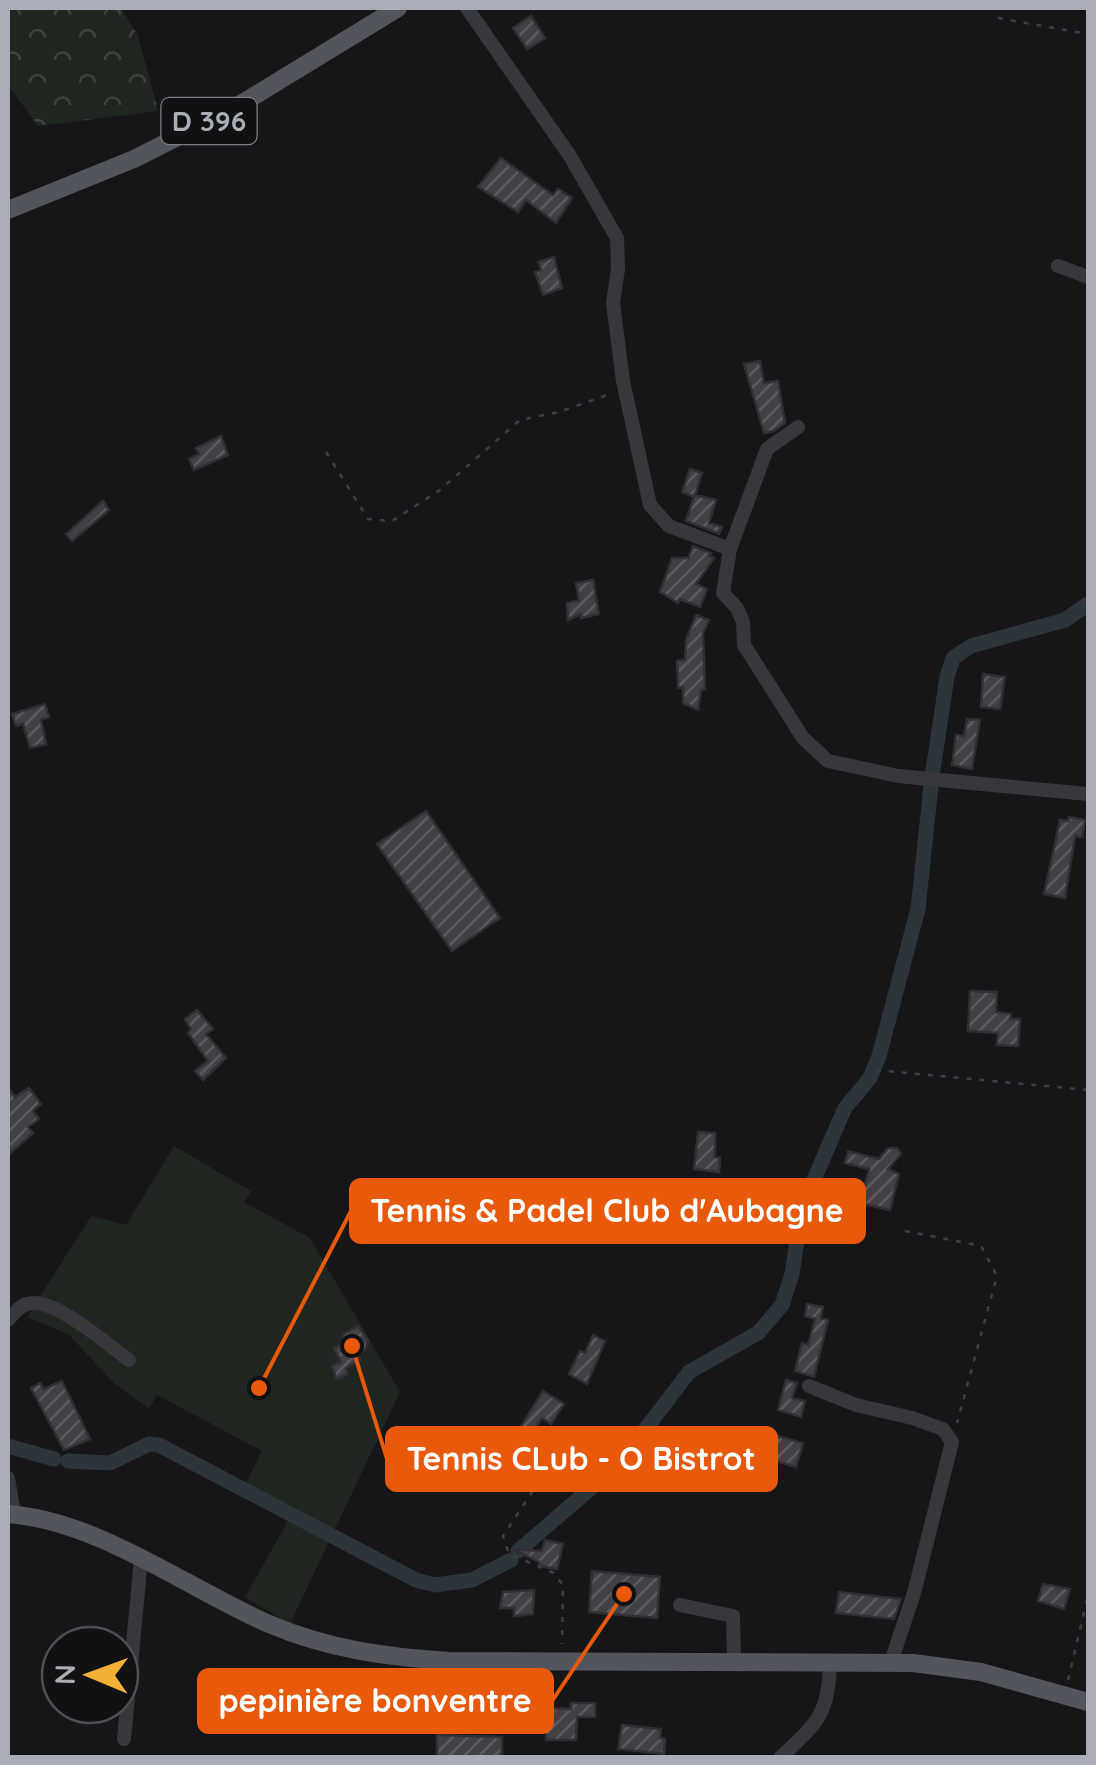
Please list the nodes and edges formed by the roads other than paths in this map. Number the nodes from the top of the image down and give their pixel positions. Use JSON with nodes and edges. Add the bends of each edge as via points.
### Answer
{"nodes":[{"id":1,"x":398,"y":8,"type":"edge"},
{"id":2,"x":466,"y":8,"type":"edge"},
{"id":3,"x":8,"y":210,"type":"edge"},
{"id":4,"x":1058,"y":266,"type":"dead end"},
{"id":5,"x":1088,"y":277,"type":"edge"},
{"id":6,"x":798,"y":427,"type":"dead end"},
{"id":7,"x":730,"y":548,"type":"junction"},
{"id":8,"x":1088,"y":794,"type":"edge"},
{"id":9,"x":8,"y":1320,"type":"edge"},
{"id":10,"x":129,"y":1360,"type":"dead end"},
{"id":11,"x":809,"y":1386,"type":"dead end"},
{"id":12,"x":8,"y":1478,"type":"edge"},
{"id":13,"x":11,"y":1514,"type":"edge"},
{"id":14,"x":141,"y":1560,"type":"junction"},
{"id":15,"x":680,"y":1604,"type":"dead end"},
{"id":16,"x":734,"y":1661,"type":"junction"},
{"id":17,"x":830,"y":1661,"type":"junction"},
{"id":18,"x":891,"y":1662,"type":"junction"},
{"id":19,"x":1088,"y":1702,"type":"edge"},
{"id":20,"x":124,"y":1739,"type":"dead end"},
{"id":21,"x":780,"y":1758,"type":"edge"}],
"edges":[{"from":1,"to":3,"type":"main road","number":"D 396","via":[[231,110],[134,159]]},
{"from":2,"to":7,"type":"street","via":[[570,156],[616,238],[613,303],[624,390],[650,505],[668,526]]},
{"from":4,"to":5,"type":"street"},
{"from":6,"to":7,"type":"street","via":[[768,449]]},
{"from":7,"to":8,"type":"street","via":[[723,594],[744,622],[744,645],[803,738],[828,761],[898,776]]},
{"from":9,"to":10,"type":"street","via":[[26,1304],[40,1303]]},
{"from":11,"to":18,"type":"street","via":[[943,1429],[952,1442]]},
{"from":12,"to":13,"type":"street"},
{"from":13,"to":14,"type":"main road","via":[[71,1527]]},
{"from":14,"to":16,"type":"main road","via":[[269,1624],[327,1646],[384,1656],[449,1662]]},
{"from":14,"to":20,"type":"street"},
{"from":15,"to":16,"type":"street","via":[[734,1616]]},
{"from":16,"to":17,"type":"main road"},
{"from":17,"to":18,"type":"main road"},
{"from":17,"to":21,"type":"street","via":[[829,1694],[817,1723]]},
{"from":18,"to":19,"type":"main road","via":[[981,1672]]}]}
